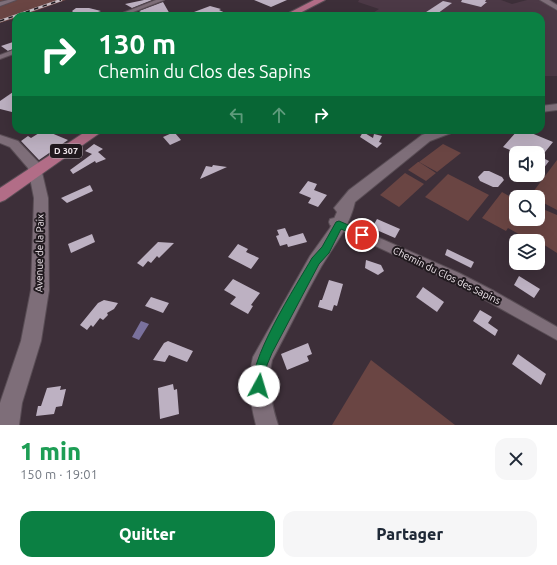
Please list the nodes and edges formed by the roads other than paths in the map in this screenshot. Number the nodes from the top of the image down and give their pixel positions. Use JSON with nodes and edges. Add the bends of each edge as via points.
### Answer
{"nodes":[{"id":1,"x":13,"y":0,"type":"edge"},
{"id":2,"x":161,"y":0,"type":"edge"},
{"id":3,"x":321,"y":0,"type":"edge"},
{"id":4,"x":544,"y":0,"type":"edge"},
{"id":5,"x":0,"y":4,"type":"edge"},
{"id":6,"x":557,"y":8,"type":"edge"},
{"id":7,"x":129,"y":12,"type":"edge"},
{"id":8,"x":296,"y":12,"type":"edge"},
{"id":9,"x":12,"y":52,"type":"edge"},
{"id":10,"x":0,"y":57,"type":"edge"},
{"id":11,"x":557,"y":107,"type":"edge"},
{"id":12,"x":545,"y":108,"type":"edge"},
{"id":13,"x":91,"y":134,"type":"edge"},
{"id":14,"x":441,"y":134,"type":"edge"},
{"id":15,"x":0,"y":139,"type":"edge"},
{"id":16,"x":36,"y":173,"type":"junction"},
{"id":17,"x":0,"y":196,"type":"edge"},
{"id":18,"x":336,"y":223,"type":"junction"},
{"id":19,"x":557,"y":334,"type":"edge"},
{"id":20,"x":8,"y":425,"type":"edge"},
{"id":21,"x":267,"y":425,"type":"edge"}],
"edges":[{"from":1,"to":5,"type":"street"},
{"from":2,"to":7,"type":"street"},
{"from":3,"to":8,"type":"main road"},
{"from":4,"to":6,"type":"street"},
{"from":9,"to":10,"type":"street"},
{"from":11,"to":12,"type":"street"},
{"from":13,"to":16,"type":"main road","number":"D 307"},
{"from":14,"to":18,"type":"street","via":[[420,144],[354,194],[348,201],[346,211]]},
{"from":15,"to":16,"type":"street","via":[[14,144],[35,167]]},
{"from":16,"to":17,"type":"main road","number":"D 307"},
{"from":16,"to":20,"type":"street","name":"Avenue de la Paix","via":[[41,198],[40,290],[30,341],[11,403]]},
{"from":18,"to":19,"type":"street","name":"Chemin du Clos des Sapins","via":[[455,277]]},
{"from":18,"to":21,"type":"street","via":[[325,250],[316,261],[261,365],[260,398]]}]}
